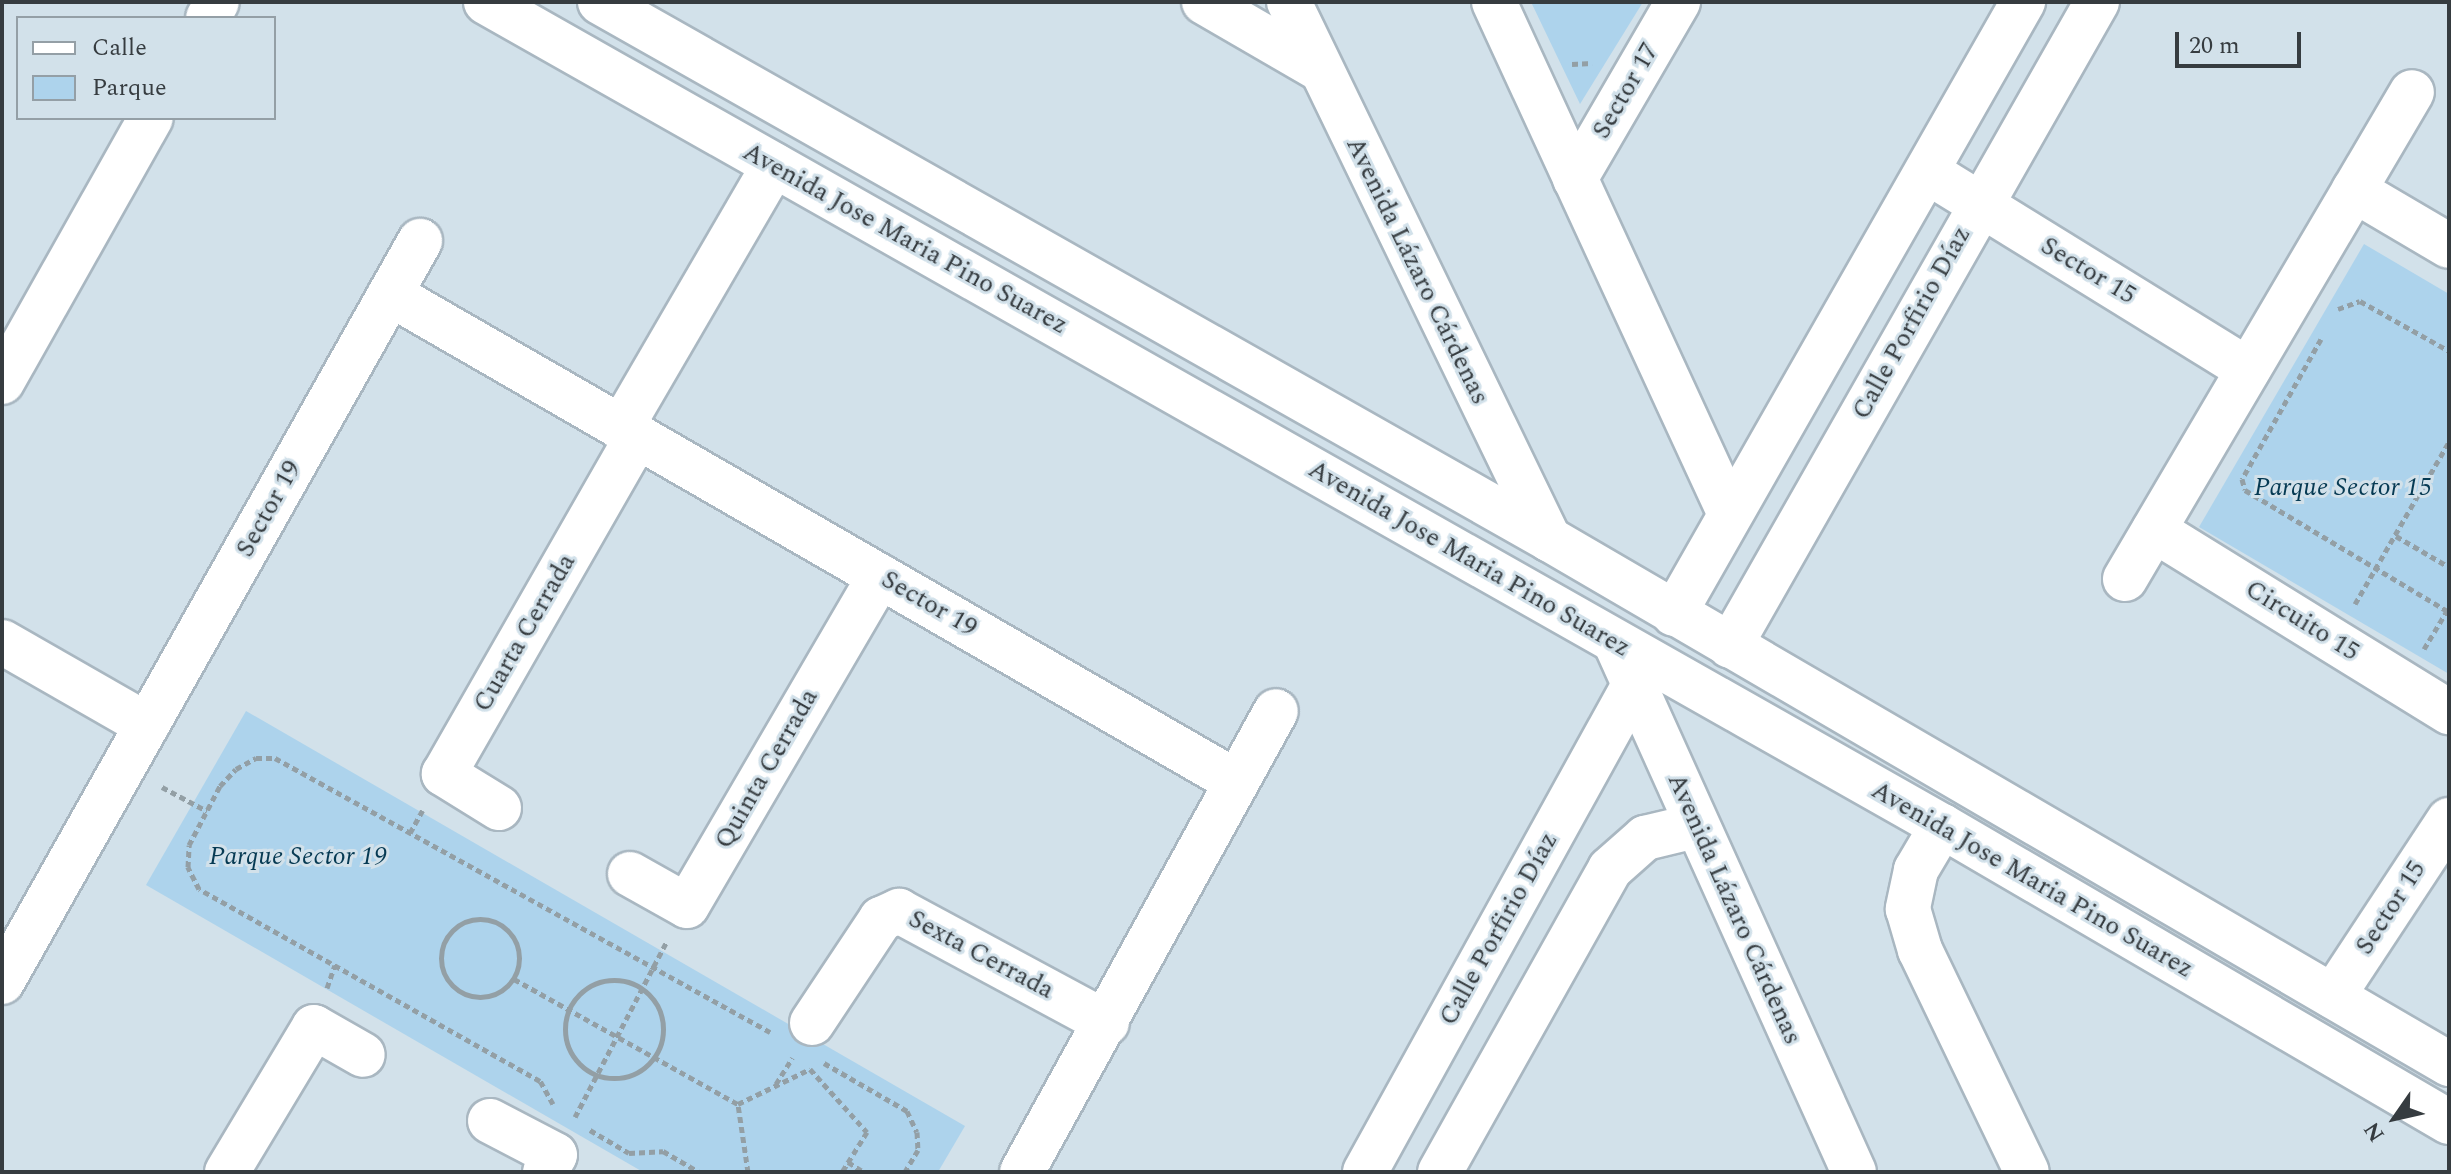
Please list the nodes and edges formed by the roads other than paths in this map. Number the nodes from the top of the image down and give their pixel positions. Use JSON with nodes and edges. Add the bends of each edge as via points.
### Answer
{"nodes":[{"id":1,"x":486,"y":2,"type":"edge"},
{"id":2,"x":600,"y":2,"type":"edge"},
{"id":3,"x":1204,"y":2,"type":"edge"},
{"id":4,"x":1289,"y":2,"type":"edge"},
{"id":5,"x":1494,"y":2,"type":"edge"},
{"id":6,"x":1678,"y":2,"type":"edge"},
{"id":7,"x":2023,"y":2,"type":"edge"},
{"id":8,"x":2097,"y":2,"type":"edge"},
{"id":9,"x":1318,"y":68,"type":"junction"},
{"id":10,"x":2412,"y":92,"type":"dead end"},
{"id":11,"x":150,"y":120,"type":"edge"},
{"id":12,"x":774,"y":165,"type":"junction"},
{"id":13,"x":1928,"y":172,"type":"junction"},
{"id":14,"x":1575,"y":179,"type":"junction"},
{"id":15,"x":2354,"y":190,"type":"junction"},
{"id":16,"x":1979,"y":205,"type":"junction"},
{"id":17,"x":420,"y":241,"type":"dead end"},
{"id":18,"x":2449,"y":246,"type":"edge"},
{"id":19,"x":390,"y":294,"type":"junction"},
{"id":20,"x":1239,"y":362,"type":"junction"},
{"id":21,"x":2248,"y":370,"type":"junction"},
{"id":22,"x":2,"y":382,"type":"edge"},
{"id":23,"x":1208,"y":410,"type":"junction"},
{"id":24,"x":629,"y":432,"type":"junction"},
{"id":25,"x":1729,"y":512,"type":"junction"},
{"id":26,"x":2154,"y":530,"type":"junction"},
{"id":27,"x":1549,"y":539,"type":"junction"},
{"id":28,"x":880,"y":576,"type":"junction"},
{"id":29,"x":2125,"y":579,"type":"dead end"},
{"id":30,"x":1658,"y":605,"type":"junction"},
{"id":31,"x":2,"y":642,"type":"edge"},
{"id":32,"x":1616,"y":644,"type":"junction"},
{"id":33,"x":1730,"y":646,"type":"junction"},
{"id":34,"x":1634,"y":685,"type":"junction"},
{"id":35,"x":1276,"y":711,"type":"dead end"},
{"id":36,"x":2449,"y":712,"type":"edge"},
{"id":37,"x":147,"y":725,"type":"junction"},
{"id":38,"x":1235,"y":781,"type":"junction"},
{"id":39,"x":499,"y":808,"type":"dead end"},
{"id":40,"x":2449,"y":820,"type":"edge"},
{"id":41,"x":1695,"y":826,"type":"junction"},
{"id":42,"x":1942,"y":826,"type":"junction"},
{"id":43,"x":630,"y":874,"type":"dead end"},
{"id":44,"x":2,"y":982,"type":"edge"},
{"id":45,"x":2333,"y":996,"type":"junction"},
{"id":46,"x":1107,"y":1023,"type":"junction"},
{"id":47,"x":802,"y":1039,"type":"road end"},
{"id":48,"x":363,"y":1055,"type":"dead end"},
{"id":49,"x":2449,"y":1064,"type":"edge"},
{"id":50,"x":490,"y":1121,"type":"dead end"},
{"id":51,"x":2449,"y":1122,"type":"edge"},
{"id":52,"x":227,"y":1172,"type":"edge"},
{"id":53,"x":545,"y":1172,"type":"edge"},
{"id":54,"x":1022,"y":1172,"type":"edge"},
{"id":55,"x":1365,"y":1172,"type":"edge"},
{"id":56,"x":1440,"y":1172,"type":"edge"},
{"id":57,"x":1854,"y":1172,"type":"edge"},
{"id":58,"x":2027,"y":1172,"type":"edge"}],
"edges":[{"from":1,"to":12,"type":"street","name":"Avenida Jose Maria Pino Suarez"},
{"from":2,"to":20,"type":"street","name":"Avenida Jose Maria Pino Suarez"},
{"from":3,"to":9,"type":"street"},
{"from":4,"to":9,"type":"street","name":"Avenida Lázaro Cárdenas"},
{"from":5,"to":14,"type":"street"},
{"from":6,"to":14,"type":"street","name":"Sector 17"},
{"from":7,"to":13,"type":"street"},
{"from":8,"to":16,"type":"street","name":"Calle Porfirio Díaz"},
{"from":9,"to":27,"type":"street","name":"Avenida Lázaro Cárdenas"},
{"from":10,"to":15,"type":"street"},
{"from":11,"to":22,"type":"street"},
{"from":12,"to":23,"type":"street","name":"Avenida Jose Maria Pino Suarez"},
{"from":12,"to":24,"type":"street"},
{"from":13,"to":16,"type":"street","name":"Sector 15"},
{"from":13,"to":25,"type":"street"},
{"from":14,"to":25,"type":"street"},
{"from":15,"to":18,"type":"street"},
{"from":15,"to":21,"type":"street"},
{"from":16,"to":21,"type":"street","name":"Sector 15"},
{"from":16,"to":33,"type":"street","name":"Calle Porfirio Díaz"},
{"from":17,"to":19,"type":"street","name":"Sector 19"},
{"from":19,"to":24,"type":"street","name":"Sector 19"},
{"from":19,"to":37,"type":"street","name":"Sector 19"},
{"from":20,"to":23,"type":"street"},
{"from":20,"to":27,"type":"street","name":"Avenida Jose Maria Pino Suarez"},
{"from":21,"to":26,"type":"street"},
{"from":23,"to":32,"type":"street","name":"Avenida Jose Maria Pino Suarez"},
{"from":24,"to":28,"type":"street","name":"Sector 19"},
{"from":24,"to":39,"type":"street","name":"Cuarta Cerrada","via":[[444,774]]},
{"from":25,"to":30,"type":"street"},
{"from":26,"to":29,"type":"street"},
{"from":26,"to":36,"type":"street","name":"Circuito 15"},
{"from":27,"to":30,"type":"street","name":"Avenida Jose Maria Pino Suarez"},
{"from":28,"to":38,"type":"street","name":"Sector 19"},
{"from":28,"to":43,"type":"street","name":"Quinta Cerrada","via":[[687,906]]},
{"from":30,"to":32,"type":"street"},
{"from":30,"to":33,"type":"street","name":"Avenida Jose Maria Pino Suarez"},
{"from":31,"to":37,"type":"street"},
{"from":32,"to":34,"type":"street","name":"Avenida Lázaro Cárdenas"},
{"from":32,"to":42,"type":"street","name":"Avenida Jose Maria Pino Suarez"},
{"from":33,"to":45,"type":"street","name":"Avenida Jose Maria Pino Suarez"},
{"from":34,"to":41,"type":"street","name":"Avenida Lázaro Cárdenas"},
{"from":34,"to":55,"type":"street","name":"Calle Porfirio Díaz"},
{"from":35,"to":38,"type":"street"},
{"from":37,"to":44,"type":"street","name":"Sector 19"},
{"from":38,"to":46,"type":"street"},
{"from":40,"to":45,"type":"street","name":"Sector 15"},
{"from":41,"to":56,"type":"street","via":[[1645,838],[1610,869]]},
{"from":41,"to":57,"type":"street","name":"Avenida Lázaro Cárdenas"},
{"from":42,"to":51,"type":"street","name":"Avenida Jose Maria Pino Suarez"},
{"from":42,"to":58,"type":"street","via":[[1916,870],[1908,909],[1920,950]]},
{"from":45,"to":49,"type":"street","name":"Avenida Jose Maria Pino Suarez"},
{"from":46,"to":47,"type":"street","name":"Sexta Cerrada","via":[[899,911],[881,919]]},
{"from":46,"to":54,"type":"street"},
{"from":48,"to":52,"type":"street","via":[[314,1027]]},
{"from":50,"to":53,"type":"street","via":[[555,1155]]}]}
